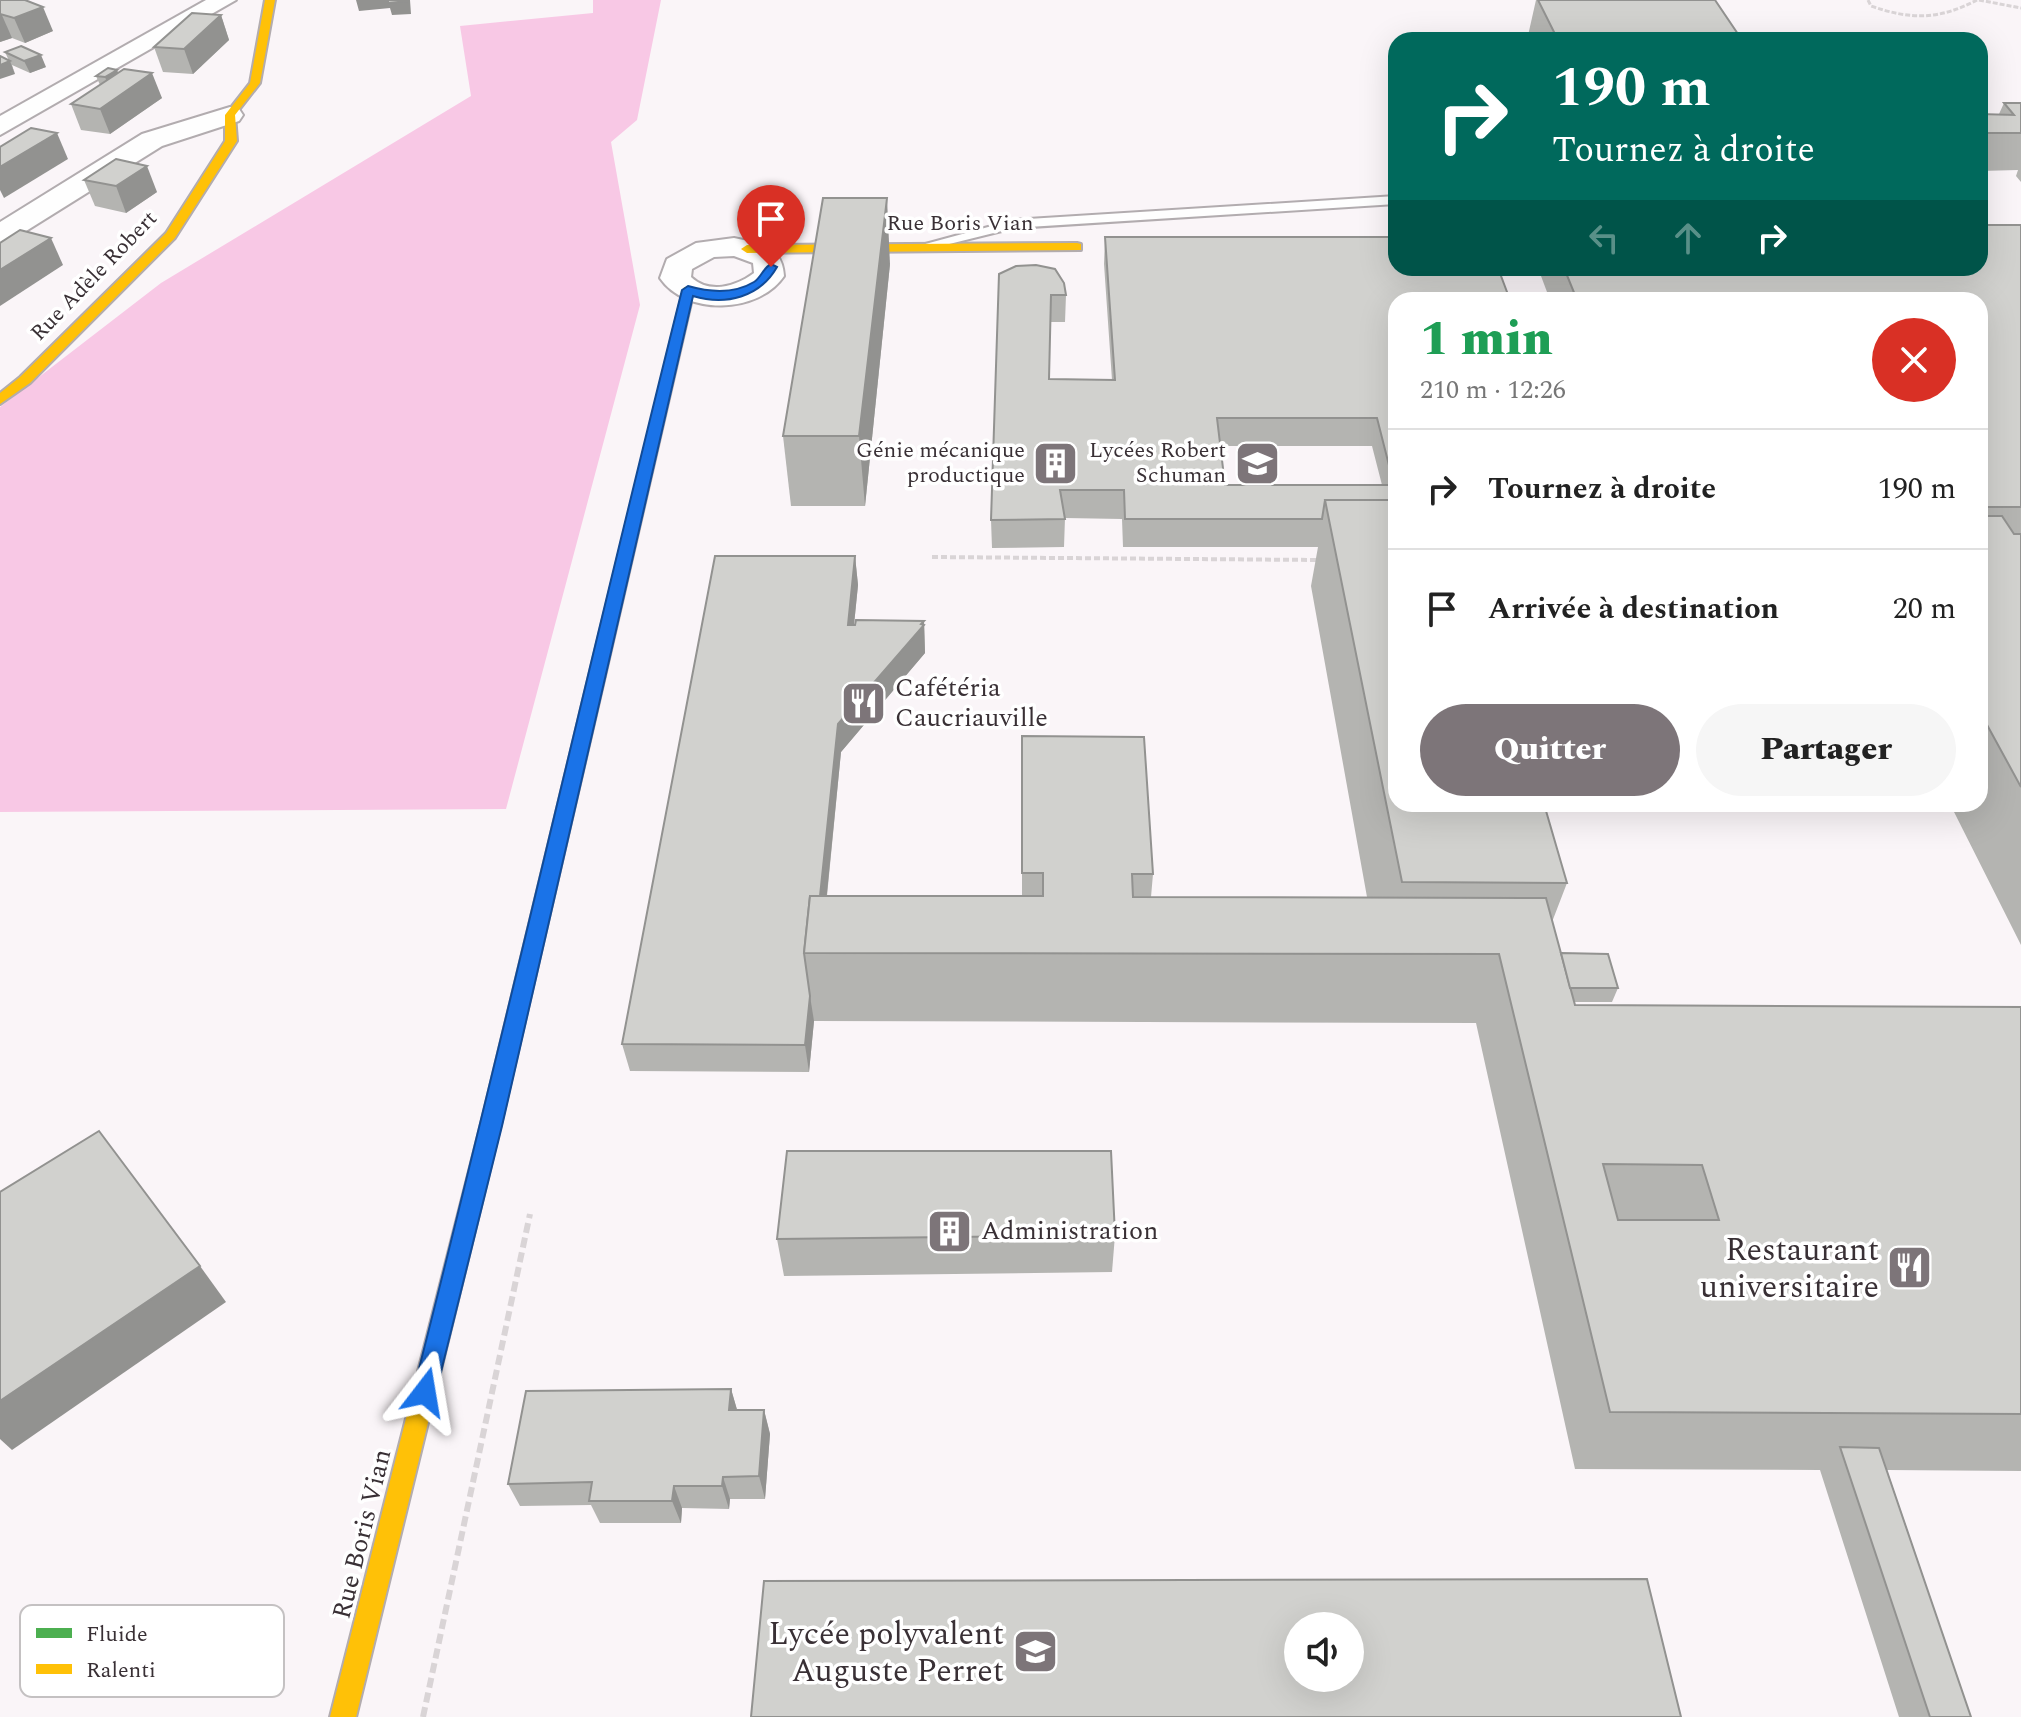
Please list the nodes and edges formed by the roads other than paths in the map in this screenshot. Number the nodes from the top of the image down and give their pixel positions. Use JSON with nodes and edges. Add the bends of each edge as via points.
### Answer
{"nodes":[{"id":1,"x":224,"y":0,"type":"edge"},
{"id":2,"x":270,"y":0,"type":"edge"},
{"id":3,"x":230,"y":115,"type":"junction"},
{"id":4,"x":0,"y":127,"type":"edge"},
{"id":5,"x":1388,"y":201,"type":"edge"},
{"id":6,"x":0,"y":235,"type":"edge"},
{"id":7,"x":920,"y":247,"type":"junction"},
{"id":8,"x":1077,"y":247,"type":"dead end"},
{"id":9,"x":747,"y":249,"type":"junction"},
{"id":10,"x":688,"y":290,"type":"junction"},
{"id":11,"x":0,"y":400,"type":"edge"},
{"id":12,"x":343,"y":1717,"type":"edge"}],
"edges":[{"from":1,"to":4,"type":"street"},
{"from":2,"to":3,"type":"street","name":"Rue Adèle Robert","via":[[255,83]]},
{"from":3,"to":6,"type":"street","via":[[152,140]]},
{"from":3,"to":11,"type":"street","name":"Rue Adèle Robert","via":[[231,141],[171,235]]},
{"from":5,"to":7,"type":"lane","via":[[1014,224]]},
{"from":7,"to":8,"type":"street","name":"Rue Boris Vian"},
{"from":7,"to":9,"type":"street","name":"Rue Boris Vian"},
{"from":9,"to":10,"type":"street","via":[[707,249],[686,258],[675,278]]},
{"from":9,"to":10,"type":"street","via":[[771,267],[762,284],[734,295]]},
{"from":10,"to":12,"type":"street","name":"Rue Boris Vian","via":[[491,1126]]}]}
